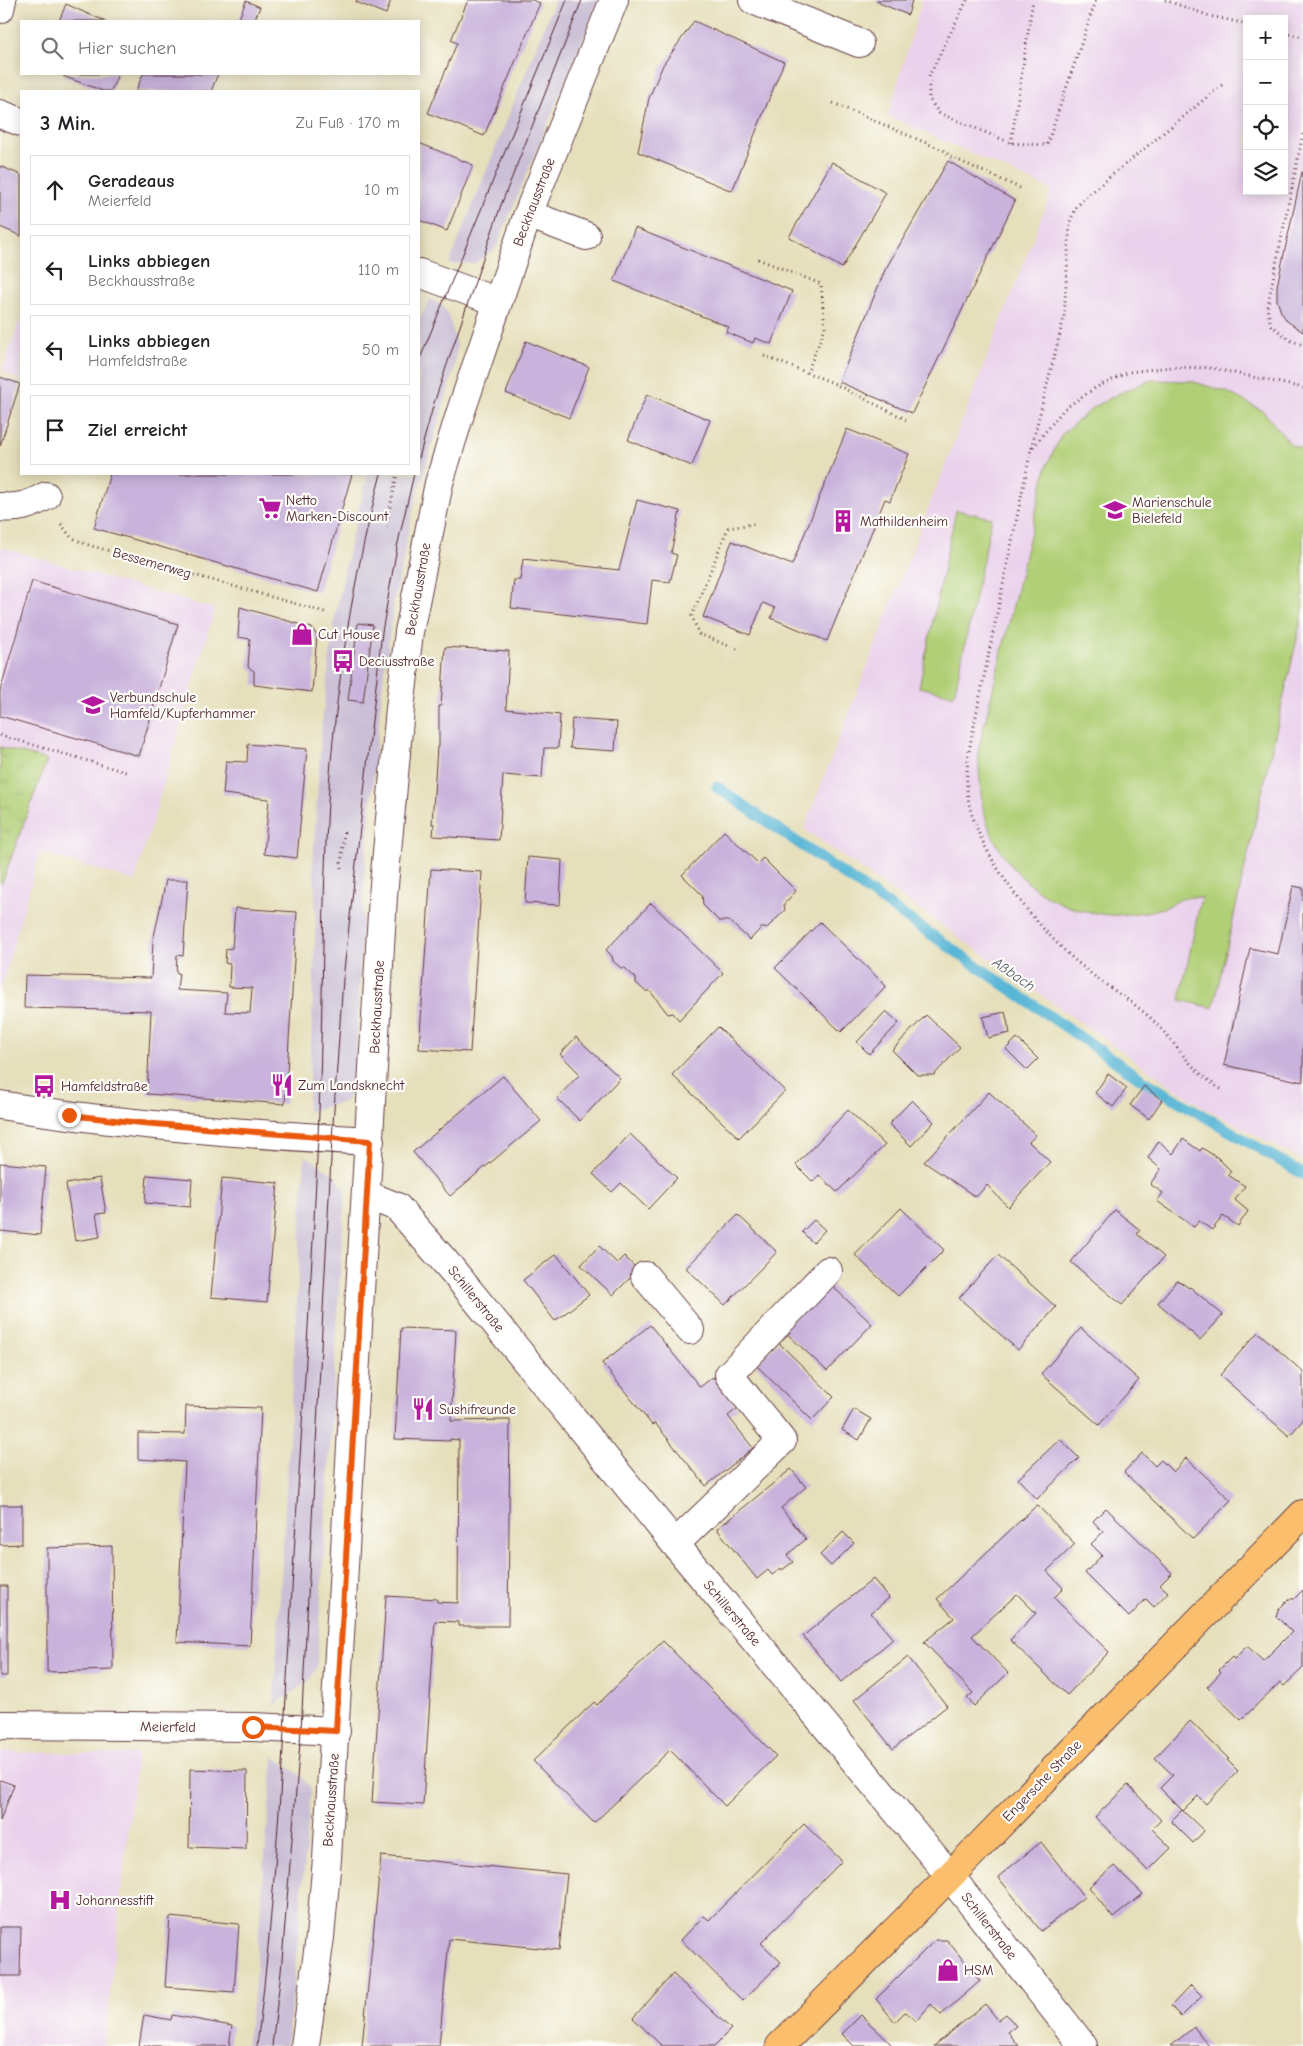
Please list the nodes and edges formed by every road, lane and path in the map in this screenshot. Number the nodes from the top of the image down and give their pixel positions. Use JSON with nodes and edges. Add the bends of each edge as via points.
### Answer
{"nodes":[{"id":1,"x":2,"y":0,"type":"edge"},
{"id":2,"x":614,"y":0,"type":"edge"},
{"id":3,"x":753,"y":0,"type":"edge"},
{"id":4,"x":967,"y":0,"type":"edge"},
{"id":5,"x":1033,"y":0,"type":"edge"},
{"id":6,"x":1096,"y":0,"type":"edge"},
{"id":7,"x":1165,"y":0,"type":"edge"},
{"id":8,"x":0,"y":9,"type":"edge"},
{"id":9,"x":1243,"y":23,"type":"edge"},
{"id":10,"x":1288,"y":34,"type":"edge"},
{"id":11,"x":1303,"y":37,"type":"edge"},
{"id":12,"x":858,"y":43,"type":"dead end"},
{"id":13,"x":1223,"y":84,"type":"dead end"},
{"id":14,"x":834,"y":103,"type":"dead end"},
{"id":15,"x":0,"y":114,"type":"edge"},
{"id":16,"x":20,"y":122,"type":"edge"},
{"id":17,"x":1303,"y":134,"type":"edge"},
{"id":18,"x":1011,"y":143,"type":"junction"},
{"id":19,"x":1020,"y":188,"type":"dead end"},
{"id":20,"x":528,"y":214,"type":"junction"},
{"id":21,"x":586,"y":236,"type":"dead end"},
{"id":22,"x":758,"y":259,"type":"dead end"},
{"id":23,"x":420,"y":273,"type":"edge"},
{"id":24,"x":498,"y":302,"type":"junction"},
{"id":25,"x":1303,"y":345,"type":"edge"},
{"id":26,"x":764,"y":356,"type":"dead end"},
{"id":27,"x":807,"y":373,"type":"junction"},
{"id":28,"x":1303,"y":388,"type":"edge"},
{"id":29,"x":907,"y":420,"type":"dead end"},
{"id":30,"x":1031,"y":449,"type":"junction"},
{"id":31,"x":398,"y":475,"type":"edge"},
{"id":32,"x":46,"y":496,"type":"joint"},
{"id":33,"x":0,"y":507,"type":"edge"},
{"id":34,"x":754,"y":524,"type":"dead end"},
{"id":35,"x":386,"y":527,"type":"dead end"},
{"id":36,"x":328,"y":613,"type":"dead end"},
{"id":37,"x":737,"y":650,"type":"dead end"},
{"id":38,"x":0,"y":736,"type":"edge"},
{"id":39,"x":128,"y":773,"type":"dead end"},
{"id":40,"x":344,"y":831,"type":"dead end"},
{"id":41,"x":341,"y":868,"type":"dead end"},
{"id":42,"x":1221,"y":1089,"type":"dead end"},
{"id":43,"x":0,"y":1105,"type":"edge"},
{"id":44,"x":370,"y":1141,"type":"junction"},
{"id":45,"x":367,"y":1198,"type":"junction"},
{"id":46,"x":828,"y":1272,"type":"dead end"},
{"id":47,"x":645,"y":1276,"type":"dead end"},
{"id":48,"x":690,"y":1330,"type":"dead end"},
{"id":49,"x":1303,"y":1514,"type":"edge"},
{"id":50,"x":676,"y":1544,"type":"junction"},
{"id":51,"x":0,"y":1725,"type":"edge"},
{"id":52,"x":336,"y":1731,"type":"junction"},
{"id":53,"x":950,"y":1876,"type":"junction"},
{"id":54,"x":305,"y":2046,"type":"edge"},
{"id":55,"x":780,"y":2046,"type":"edge"},
{"id":56,"x":1084,"y":2046,"type":"edge"}],
"edges":[{"from":1,"to":8,"type":"street"},
{"from":2,"to":20,"type":"street","name":"Beckhausstraße"},
{"from":3,"to":12,"type":"street"},
{"from":4,"to":18,"type":"path","via":[[929,76],[929,99],[940,113]]},
{"from":5,"to":18,"type":"path"},
{"from":6,"to":18,"type":"path","via":[[1047,145]]},
{"from":7,"to":9,"type":"path","via":[[1210,16]]},
{"from":10,"to":11,"type":"path"},
{"from":13,"to":30,"type":"path","via":[[1083,199],[1074,211],[1070,222],[1064,317]]},
{"from":14,"to":19,"type":"path","via":[[945,150],[951,158]]},
{"from":15,"to":16,"type":"street"},
{"from":17,"to":25,"type":"path","via":[[1268,308],[1272,325],[1290,340]]},
{"from":20,"to":21,"type":"street"},
{"from":20,"to":24,"type":"street","name":"Beckhausstraße"},
{"from":22,"to":27,"type":"path","via":[[821,284],[825,328]]},
{"from":23,"to":24,"type":"street"},
{"from":24,"to":44,"type":"street","name":"Beckhausstraße","via":[[439,483],[409,632],[385,869]]},
{"from":26,"to":27,"type":"path"},
{"from":27,"to":29,"type":"path"},
{"from":28,"to":30,"type":"path","via":[[1212,368],[1171,367],[1129,372],[1095,388],[1064,409]]},
{"from":30,"to":42,"type":"path","via":[[971,740],[966,773],[970,811],[1009,886],[1051,938],[1147,1015],[1200,1075]]},
{"from":31,"to":35,"type":"path"},
{"from":32,"to":33,"type":"street","via":[[29,506]]},
{"from":32,"to":36,"type":"path","name":"Bessemerweg","via":[[62,526],[71,537],[85,544]]},
{"from":34,"to":37,"type":"path","via":[[728,528],[692,616],[699,634]]},
{"from":38,"to":39,"type":"path"},
{"from":40,"to":41,"type":"path"},
{"from":43,"to":44,"type":"street","via":[[142,1123]]},
{"from":44,"to":45,"type":"street","name":"Beckhausstraße"},
{"from":45,"to":50,"type":"street","name":"Schillerstraße","via":[[397,1207]]},
{"from":45,"to":52,"type":"street","name":"Beckhausstraße"},
{"from":46,"to":50,"type":"street","via":[[729,1375],[782,1441]]},
{"from":47,"to":48,"type":"street"},
{"from":49,"to":53,"type":"main road","name":"Engersche Straße"},
{"from":50,"to":53,"type":"street","name":"Schillerstraße"},
{"from":51,"to":52,"type":"street","name":"Meierfeld","via":[[253,1727]]},
{"from":52,"to":54,"type":"street","name":"Beckhausstraße","via":[[328,1859]]},
{"from":53,"to":55,"type":"main road","name":"Engersche Straße"},
{"from":53,"to":56,"type":"street","name":"Schillerstraße"}]}
